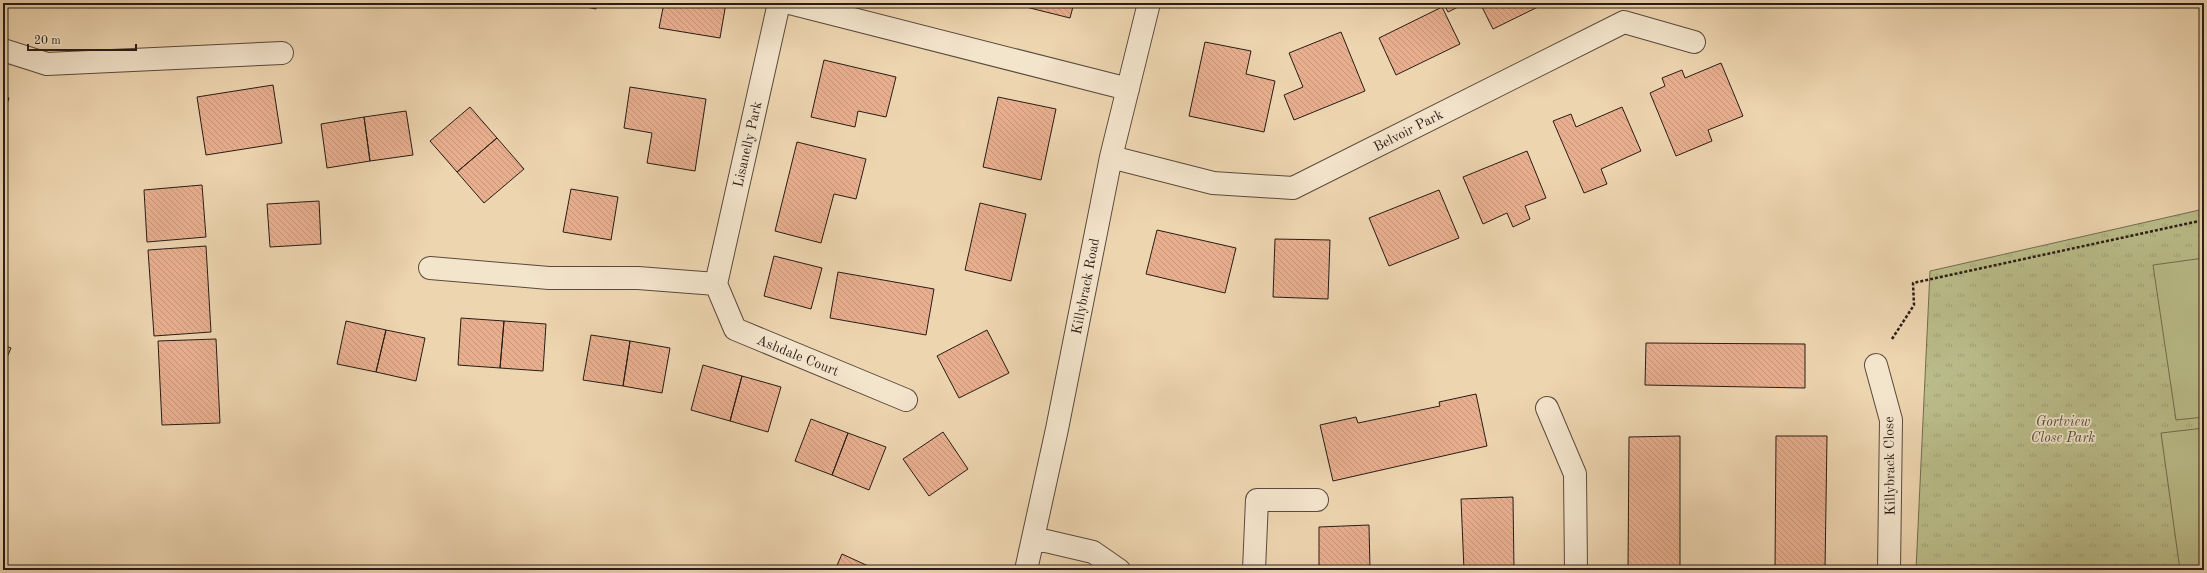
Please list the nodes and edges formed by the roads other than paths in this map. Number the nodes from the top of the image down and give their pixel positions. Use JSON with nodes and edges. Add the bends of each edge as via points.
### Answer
{"nodes":[{"id":1,"x":779,"y":3,"type":"edge"},
{"id":2,"x":790,"y":3,"type":"edge"},
{"id":3,"x":1149,"y":3,"type":"edge"},
{"id":4,"x":1694,"y":42,"type":"dead end"},
{"id":5,"x":3,"y":50,"type":"edge"},
{"id":6,"x":282,"y":53,"type":"dead end"},
{"id":7,"x":1128,"y":89,"type":"junction"},
{"id":8,"x":1111,"y":157,"type":"junction"},
{"id":9,"x":430,"y":268,"type":"dead end"},
{"id":10,"x":716,"y":284,"type":"junction"},
{"id":11,"x":1876,"y":365,"type":"road end"},
{"id":12,"x":906,"y":400,"type":"dead end"},
{"id":13,"x":1547,"y":408,"type":"dead end"},
{"id":14,"x":1317,"y":500,"type":"dead end"},
{"id":15,"x":1033,"y":538,"type":"junction"},
{"id":16,"x":1026,"y":570,"type":"edge"},
{"id":17,"x":1118,"y":570,"type":"edge"},
{"id":18,"x":1254,"y":570,"type":"edge"},
{"id":19,"x":1576,"y":570,"type":"edge"},
{"id":20,"x":1889,"y":570,"type":"edge"}],
"edges":[{"from":1,"to":10,"type":"street","name":"Lisanelly Park"},
{"from":2,"to":7,"type":"street"},
{"from":3,"to":7,"type":"street","name":"Killybrack Road"},
{"from":4,"to":8,"type":"street","name":"Belvoir Park","via":[[1624,22],[1293,188],[1213,183]]},
{"from":5,"to":6,"type":"street","via":[[46,64]]},
{"from":7,"to":8,"type":"street","name":"Killybrack Road"},
{"from":8,"to":15,"type":"street","name":"Killybrack Road"},
{"from":9,"to":10,"type":"street","via":[[549,278],[638,278]]},
{"from":10,"to":12,"type":"street","name":"Ashdale Court","via":[[735,329]]},
{"from":11,"to":20,"type":"street","name":"Killybrack Close","via":[[1891,420]]},
{"from":13,"to":19,"type":"street","via":[[1575,474]]},
{"from":14,"to":18,"type":"street","via":[[1257,500]]},
{"from":15,"to":16,"type":"street","name":"Killybrack Road"},
{"from":15,"to":17,"type":"street","via":[[1093,552]]}]}
